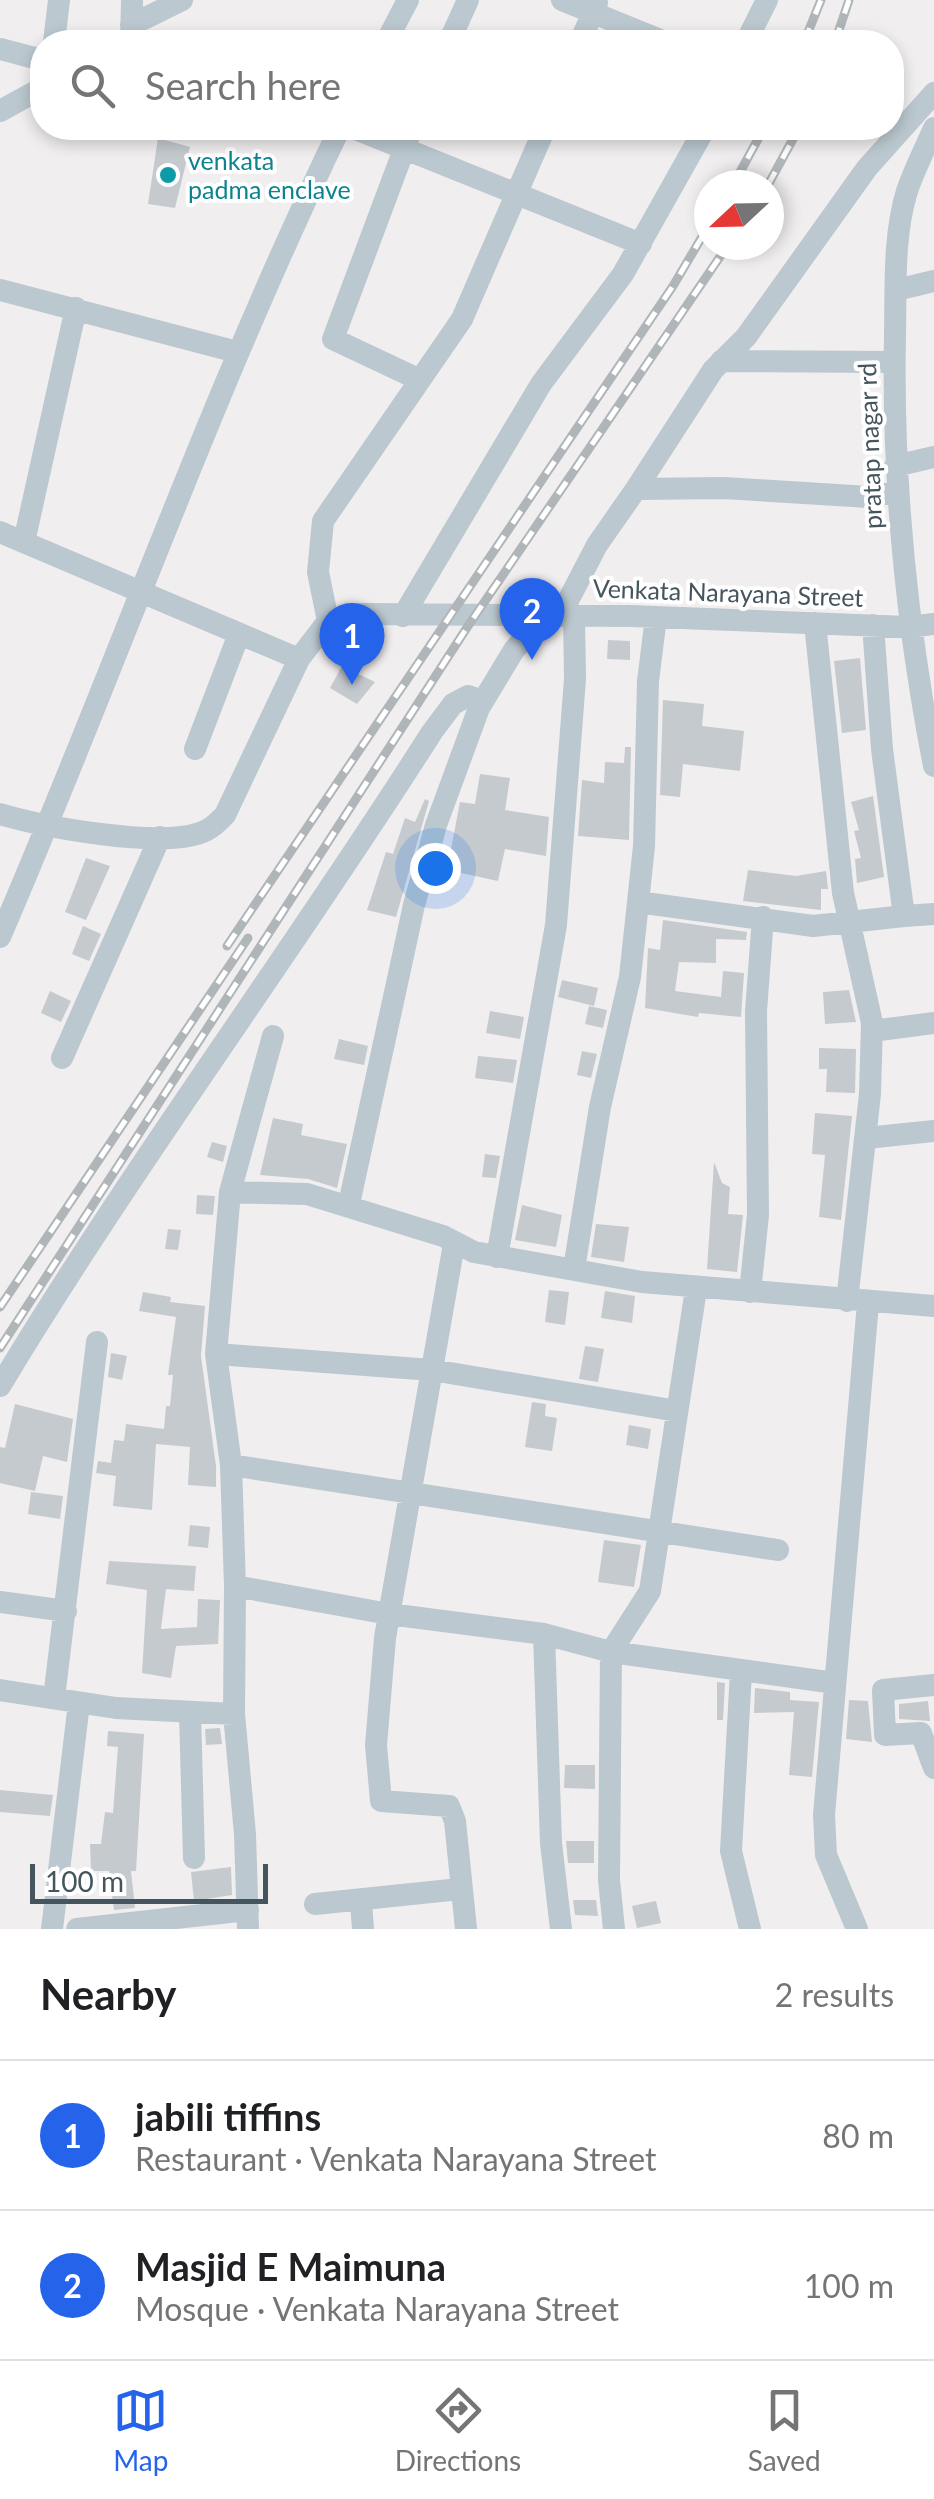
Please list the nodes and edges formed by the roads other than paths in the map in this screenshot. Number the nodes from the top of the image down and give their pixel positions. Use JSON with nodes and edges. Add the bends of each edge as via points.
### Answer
{"nodes":[{"id":1,"x":59,"y":0,"type":"edge"},
{"id":2,"x":132,"y":0,"type":"edge"},
{"id":3,"x":182,"y":0,"type":"edge"},
{"id":4,"x":408,"y":0,"type":"edge"},
{"id":5,"x":468,"y":0,"type":"edge"},
{"id":6,"x":562,"y":0,"type":"edge"},
{"id":7,"x":766,"y":0,"type":"edge"},
{"id":8,"x":595,"y":7,"type":"edge"},
{"id":9,"x":55,"y":30,"type":"edge"},
{"id":10,"x":131,"y":30,"type":"edge"},
{"id":11,"x":137,"y":30,"type":"edge"},
{"id":12,"x":392,"y":30,"type":"edge"},
{"id":13,"x":455,"y":30,"type":"edge"},
{"id":14,"x":585,"y":30,"type":"edge"},
{"id":15,"x":641,"y":30,"type":"edge"},
{"id":16,"x":752,"y":30,"type":"edge"},
{"id":17,"x":0,"y":50,"type":"edge"},
{"id":18,"x":30,"y":57,"type":"edge"},
{"id":19,"x":934,"y":93,"type":"edge"},
{"id":20,"x":30,"y":95,"type":"edge"},
{"id":21,"x":0,"y":111,"type":"edge"},
{"id":22,"x":904,"y":127,"type":"edge"},
{"id":23,"x":934,"y":128,"type":"edge"},
{"id":24,"x":334,"y":140,"type":"edge"},
{"id":25,"x":407,"y":140,"type":"edge"},
{"id":26,"x":414,"y":140,"type":"edge"},
{"id":27,"x":540,"y":140,"type":"edge"},
{"id":28,"x":698,"y":140,"type":"edge"},
{"id":29,"x":892,"y":140,"type":"edge"},
{"id":30,"x":518,"y":192,"type":"junction"},
{"id":31,"x":641,"y":244,"type":"junction"},
{"id":32,"x":934,"y":281,"type":"edge"},
{"id":33,"x":0,"y":290,"type":"edge"},
{"id":34,"x":896,"y":290,"type":"junction"},
{"id":35,"x":76,"y":308,"type":"junction"},
{"id":36,"x":237,"y":352,"type":"junction"},
{"id":37,"x":721,"y":361,"type":"junction"},
{"id":38,"x":894,"y":362,"type":"junction"},
{"id":39,"x":420,"y":380,"type":"junction"},
{"id":40,"x":934,"y":457,"type":"edge"},
{"id":41,"x":895,"y":466,"type":"junction"},
{"id":42,"x":636,"y":489,"type":"junction"},
{"id":43,"x":895,"y":492,"type":"junction"},
{"id":44,"x":0,"y":532,"type":"edge"},
{"id":45,"x":24,"y":542,"type":"junction"},
{"id":46,"x":144,"y":591,"type":"junction"},
{"id":47,"x":403,"y":616,"type":"junction"},
{"id":48,"x":560,"y":616,"type":"junction"},
{"id":49,"x":656,"y":618,"type":"junction"},
{"id":50,"x":328,"y":620,"type":"junction"},
{"id":51,"x":815,"y":623,"type":"junction"},
{"id":52,"x":934,"y":624,"type":"edge"},
{"id":53,"x":873,"y":625,"type":"junction"},
{"id":54,"x":908,"y":627,"type":"junction"},
{"id":55,"x":239,"y":634,"type":"junction"},
{"id":56,"x":299,"y":659,"type":"junction"},
{"id":57,"x":479,"y":708,"type":"junction"},
{"id":58,"x":195,"y":749,"type":"dead end"},
{"id":59,"x":934,"y":766,"type":"edge"},
{"id":60,"x":0,"y":814,"type":"edge"},
{"id":61,"x":47,"y":828,"type":"junction"},
{"id":62,"x":160,"y":837,"type":"junction"},
{"id":63,"x":638,"y":902,"type":"junction"},
{"id":64,"x":934,"y":914,"type":"edge"},
{"id":65,"x":904,"y":916,"type":"junction"},
{"id":66,"x":763,"y":917,"type":"junction"},
{"id":67,"x":849,"y":922,"type":"junction"},
{"id":68,"x":0,"y":937,"type":"edge"},
{"id":69,"x":934,"y":1023,"type":"edge"},
{"id":70,"x":872,"y":1032,"type":"junction"},
{"id":71,"x":273,"y":1036,"type":"dead end"},
{"id":72,"x":62,"y":1058,"type":"dead end"},
{"id":73,"x":934,"y":1131,"type":"edge"},
{"id":74,"x":866,"y":1138,"type":"junction"},
{"id":75,"x":230,"y":1192,"type":"junction"},
{"id":76,"x":348,"y":1204,"type":"junction"},
{"id":77,"x":454,"y":1244,"type":"junction"},
{"id":78,"x":498,"y":1257,"type":"junction"},
{"id":79,"x":574,"y":1268,"type":"junction"},
{"id":80,"x":696,"y":1289,"type":"junction"},
{"id":81,"x":750,"y":1292,"type":"junction"},
{"id":82,"x":858,"y":1302,"type":"junction"},
{"id":83,"x":934,"y":1306,"type":"edge"},
{"id":84,"x":97,"y":1342,"type":"dead end"},
{"id":85,"x":216,"y":1354,"type":"junction"},
{"id":86,"x":432,"y":1370,"type":"junction"},
{"id":87,"x":0,"y":1386,"type":"edge"},
{"id":88,"x":676,"y":1411,"type":"junction"},
{"id":89,"x":230,"y":1465,"type":"junction"},
{"id":90,"x":410,"y":1492,"type":"junction"},
{"id":91,"x":657,"y":1531,"type":"junction"},
{"id":92,"x":778,"y":1550,"type":"dead end"},
{"id":93,"x":235,"y":1586,"type":"junction"},
{"id":94,"x":0,"y":1602,"type":"edge"},
{"id":95,"x":66,"y":1611,"type":"junction"},
{"id":96,"x":389,"y":1614,"type":"junction"},
{"id":97,"x":544,"y":1634,"type":"junction"},
{"id":98,"x":611,"y":1652,"type":"junction"},
{"id":99,"x":741,"y":1672,"type":"junction"},
{"id":100,"x":835,"y":1684,"type":"junction"},
{"id":101,"x":934,"y":1686,"type":"edge"},
{"id":102,"x":0,"y":1690,"type":"edge"},
{"id":103,"x":54,"y":1698,"type":"junction"},
{"id":104,"x":79,"y":1703,"type":"junction"},
{"id":105,"x":190,"y":1713,"type":"junction"},
{"id":106,"x":234,"y":1714,"type":"junction"},
{"id":107,"x":934,"y":1768,"type":"edge"},
{"id":108,"x":194,"y":1858,"type":"dead end"},
{"id":109,"x":460,"y":1889,"type":"junction"},
{"id":110,"x":360,"y":1902,"type":"junction"},
{"id":111,"x":315,"y":1904,"type":"dead end"},
{"id":112,"x":248,"y":1919,"type":"edge"},
{"id":113,"x":52,"y":1929,"type":"edge"},
{"id":114,"x":77,"y":1929,"type":"edge"},
{"id":115,"x":363,"y":1929,"type":"edge"},
{"id":116,"x":466,"y":1929,"type":"edge"},
{"id":117,"x":560,"y":1929,"type":"edge"},
{"id":118,"x":614,"y":1929,"type":"edge"},
{"id":119,"x":750,"y":1929,"type":"edge"},
{"id":120,"x":858,"y":1929,"type":"edge"}],
"edges":[{"from":1,"to":9,"type":"street"},
{"from":2,"to":10,"type":"street"},
{"from":3,"to":11,"type":"street"},
{"from":4,"to":12,"type":"street"},
{"from":5,"to":13,"type":"street"},
{"from":6,"to":8,"type":"street"},
{"from":7,"to":16,"type":"street"},
{"from":8,"to":14,"type":"street"},
{"from":8,"to":15,"type":"street"},
{"from":17,"to":18,"type":"street"},
{"from":19,"to":22,"type":"street"},
{"from":20,"to":21,"type":"street"},
{"from":23,"to":34,"type":"street","name":"pratap nagar rd","via":[[907,193]]},
{"from":24,"to":36,"type":"street"},
{"from":25,"to":39,"type":"street","via":[[333,339]]},
{"from":26,"to":30,"type":"street"},
{"from":27,"to":30,"type":"street"},
{"from":28,"to":31,"type":"street"},
{"from":29,"to":37,"type":"street","via":[[746,337]]},
{"from":30,"to":31,"type":"street"},
{"from":30,"to":39,"type":"street","via":[[462,319]]},
{"from":31,"to":47,"type":"street","via":[[541,384]]},
{"from":32,"to":34,"type":"street"},
{"from":33,"to":35,"type":"street"},
{"from":34,"to":38,"type":"street","name":"pratap nagar rd"},
{"from":35,"to":36,"type":"street"},
{"from":35,"to":45,"type":"street"},
{"from":36,"to":46,"type":"street"},
{"from":37,"to":38,"type":"street"},
{"from":37,"to":42,"type":"street"},
{"from":38,"to":41,"type":"street","name":"pratap nagar rd"},
{"from":39,"to":50,"type":"street","via":[[323,521],[318,572]]},
{"from":40,"to":41,"type":"street"},
{"from":41,"to":43,"type":"street","name":"pratap nagar rd"},
{"from":42,"to":43,"type":"street","via":[[869,497]]},
{"from":42,"to":48,"type":"street"},
{"from":43,"to":54,"type":"street","name":"pratap nagar rd"},
{"from":44,"to":45,"type":"street"},
{"from":45,"to":46,"type":"street"},
{"from":46,"to":55,"type":"street"},
{"from":46,"to":61,"type":"street"},
{"from":47,"to":48,"type":"street","name":"Venkata Narayana Street"},
{"from":47,"to":50,"type":"street","name":"Venkata Narayana Street"},
{"from":48,"to":49,"type":"street","name":"Venkata Narayana Street"},
{"from":48,"to":57,"type":"street","via":[[514,650]]},
{"from":48,"to":78,"type":"street","via":[[575,679],[556,925]]},
{"from":49,"to":51,"type":"street","name":"Venkata Narayana Street"},
{"from":49,"to":63,"type":"street"},
{"from":50,"to":56,"type":"street"},
{"from":51,"to":53,"type":"street","name":"Venkata Narayana Street"},
{"from":51,"to":67,"type":"street"},
{"from":52,"to":54,"type":"street","name":"Venkata Narayana Street"},
{"from":53,"to":54,"type":"street","name":"Venkata Narayana Street"},
{"from":53,"to":65,"type":"street"},
{"from":54,"to":59,"type":"street","name":"pratap nagar rd"},
{"from":55,"to":56,"type":"street"},
{"from":55,"to":58,"type":"street"},
{"from":56,"to":62,"type":"street","via":[[225,815],[195,835]]},
{"from":57,"to":76,"type":"street","via":[[414,905]]},
{"from":57,"to":87,"type":"street","via":[[468,696],[440,720]]},
{"from":60,"to":61,"type":"street"},
{"from":61,"to":62,"type":"street"},
{"from":61,"to":68,"type":"street"},
{"from":62,"to":72,"type":"street"},
{"from":63,"to":66,"type":"street"},
{"from":63,"to":79,"type":"street","via":[[627,995]]},
{"from":64,"to":65,"type":"street"},
{"from":65,"to":67,"type":"street"},
{"from":66,"to":67,"type":"street","via":[[814,926]]},
{"from":66,"to":81,"type":"street","via":[[756,1011],[758,1214]]},
{"from":67,"to":70,"type":"street"},
{"from":69,"to":70,"type":"street"},
{"from":70,"to":74,"type":"street"},
{"from":71,"to":75,"type":"street"},
{"from":73,"to":74,"type":"street"},
{"from":74,"to":82,"type":"street"},
{"from":75,"to":76,"type":"street","via":[[290,1191]]},
{"from":75,"to":85,"type":"street"},
{"from":76,"to":77,"type":"street"},
{"from":77,"to":78,"type":"street"},
{"from":77,"to":86,"type":"street"},
{"from":78,"to":79,"type":"street"},
{"from":79,"to":80,"type":"street"},
{"from":80,"to":81,"type":"street"},
{"from":80,"to":88,"type":"street"},
{"from":81,"to":82,"type":"street"},
{"from":82,"to":83,"type":"street"},
{"from":82,"to":100,"type":"street"},
{"from":84,"to":95,"type":"street"},
{"from":85,"to":86,"type":"street"},
{"from":85,"to":89,"type":"street"},
{"from":86,"to":88,"type":"street"},
{"from":86,"to":90,"type":"street"},
{"from":88,"to":91,"type":"street"},
{"from":89,"to":90,"type":"street"},
{"from":89,"to":93,"type":"street"},
{"from":90,"to":91,"type":"street"},
{"from":90,"to":96,"type":"street"},
{"from":91,"to":92,"type":"street"},
{"from":91,"to":98,"type":"street","via":[[650,1591]]},
{"from":93,"to":96,"type":"street"},
{"from":93,"to":106,"type":"street"},
{"from":94,"to":95,"type":"street"},
{"from":95,"to":103,"type":"street"},
{"from":96,"to":97,"type":"street"},
{"from":96,"to":109,"type":"street","via":[[377,1716],[380,1802],[449,1806]]},
{"from":97,"to":98,"type":"street"},
{"from":97,"to":117,"type":"street"},
{"from":98,"to":99,"type":"street"},
{"from":98,"to":118,"type":"street","via":[[608,1880]]},
{"from":99,"to":100,"type":"street"},
{"from":99,"to":119,"type":"street","via":[[731,1851]]},
{"from":100,"to":120,"type":"street","via":[[825,1849]]},
{"from":101,"to":107,"type":"street","via":[[883,1690],[885,1736],[921,1733]]},
{"from":102,"to":103,"type":"street"},
{"from":103,"to":104,"type":"street"},
{"from":104,"to":105,"type":"street"},
{"from":104,"to":113,"type":"street"},
{"from":105,"to":106,"type":"street"},
{"from":105,"to":108,"type":"street"},
{"from":106,"to":112,"type":"street"},
{"from":109,"to":110,"type":"street"},
{"from":109,"to":116,"type":"street"},
{"from":110,"to":111,"type":"street"},
{"from":110,"to":115,"type":"street"},
{"from":112,"to":114,"type":"street"}]}
